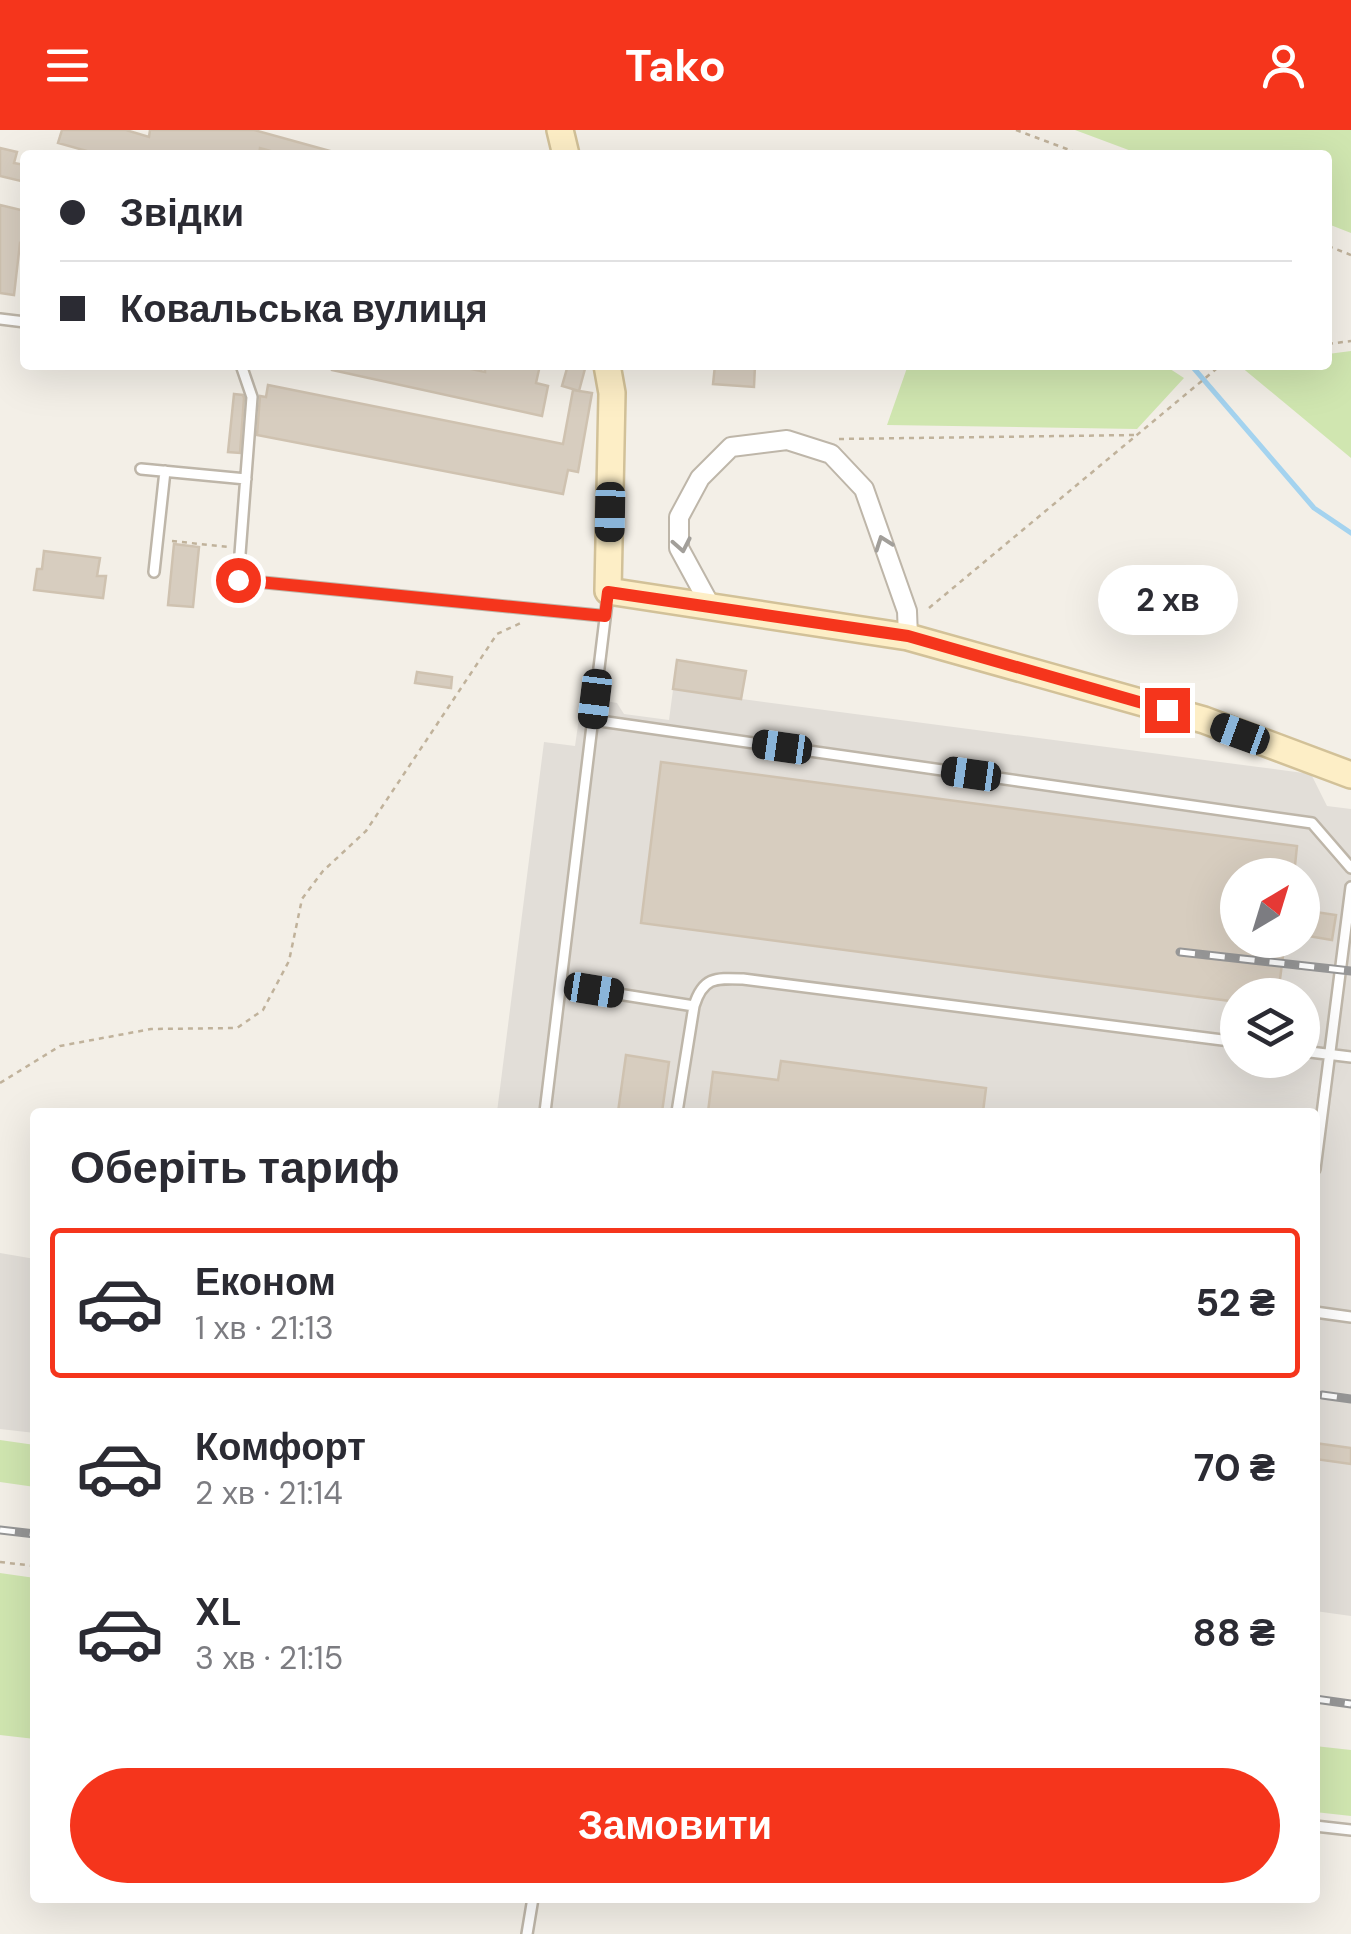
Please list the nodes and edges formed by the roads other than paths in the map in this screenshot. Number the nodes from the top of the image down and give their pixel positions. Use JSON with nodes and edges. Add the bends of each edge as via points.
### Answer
{"nodes":[{"id":1,"x":243,"y":370,"type":"edge"},
{"id":2,"x":609,"y":370,"type":"edge"},
{"id":3,"x":141,"y":468,"type":"dead end"},
{"id":4,"x":165,"y":471,"type":"junction"},
{"id":5,"x":246,"y":479,"type":"junction"},
{"id":6,"x":154,"y":572,"type":"dead end"},
{"id":7,"x":607,"y":604,"type":"junction"},
{"id":8,"x":710,"y":605,"type":"junction"},
{"id":9,"x":908,"y":636,"type":"junction"},
{"id":10,"x":593,"y":720,"type":"junction"},
{"id":11,"x":1351,"y":775,"type":"edge"},
{"id":12,"x":1351,"y":848,"type":"edge"},
{"id":13,"x":1334,"y":849,"type":"junction"},
{"id":14,"x":1351,"y":868,"type":"edge"},
{"id":15,"x":1351,"y":886,"type":"edge"},
{"id":16,"x":560,"y":985,"type":"junction"},
{"id":17,"x":694,"y":1006,"type":"junction"},
{"id":18,"x":1220,"y":1040,"type":"edge"},
{"id":19,"x":1320,"y":1053,"type":"edge"},
{"id":20,"x":1330,"y":1054,"type":"junction"},
{"id":21,"x":1351,"y":1057,"type":"edge"},
{"id":22,"x":545,"y":1108,"type":"edge"},
{"id":23,"x":678,"y":1108,"type":"edge"},
{"id":24,"x":1320,"y":1131,"type":"edge"},
{"id":25,"x":1320,"y":1313,"type":"edge"},
{"id":26,"x":1351,"y":1317,"type":"edge"},
{"id":27,"x":1320,"y":1827,"type":"edge"},
{"id":28,"x":1351,"y":1830,"type":"edge"},
{"id":29,"x":532,"y":1903,"type":"edge"},
{"id":30,"x":527,"y":1934,"type":"edge"}],
"edges":[{"from":1,"to":5,"type":"lane","via":[[252,397]]},
{"from":2,"to":7,"type":"street"},
{"from":3,"to":4,"type":"lane"},
{"from":4,"to":5,"type":"lane"},
{"from":4,"to":6,"type":"lane"},
{"from":5,"to":7,"type":"lane","via":[[238,580],[548,610]]},
{"from":7,"to":8,"type":"street"},
{"from":7,"to":10,"type":"lane"},
{"from":8,"to":9,"type":"street"},
{"from":9,"to":8,"type":"street","one_way":true,"via":[[908,611],[864,488],[830,454],[787,440],[731,447],[700,478],[679,517],[679,548]]},
{"from":9,"to":11,"type":"street","via":[[1204,720]]},
{"from":10,"to":13,"type":"lane","via":[[1312,823]]},
{"from":10,"to":16,"type":"lane"},
{"from":12,"to":13,"type":"lane"},
{"from":13,"to":14,"type":"lane"},
{"from":15,"to":20,"type":"lane"},
{"from":16,"to":17,"type":"lane"},
{"from":16,"to":22,"type":"lane"},
{"from":17,"to":18,"type":"lane","via":[[699,989],[730,978]]},
{"from":17,"to":23,"type":"lane"},
{"from":19,"to":20,"type":"lane"},
{"from":20,"to":21,"type":"lane"},
{"from":20,"to":24,"type":"lane"},
{"from":25,"to":26,"type":"lane"},
{"from":27,"to":28,"type":"lane"},
{"from":29,"to":30,"type":"lane"}]}
